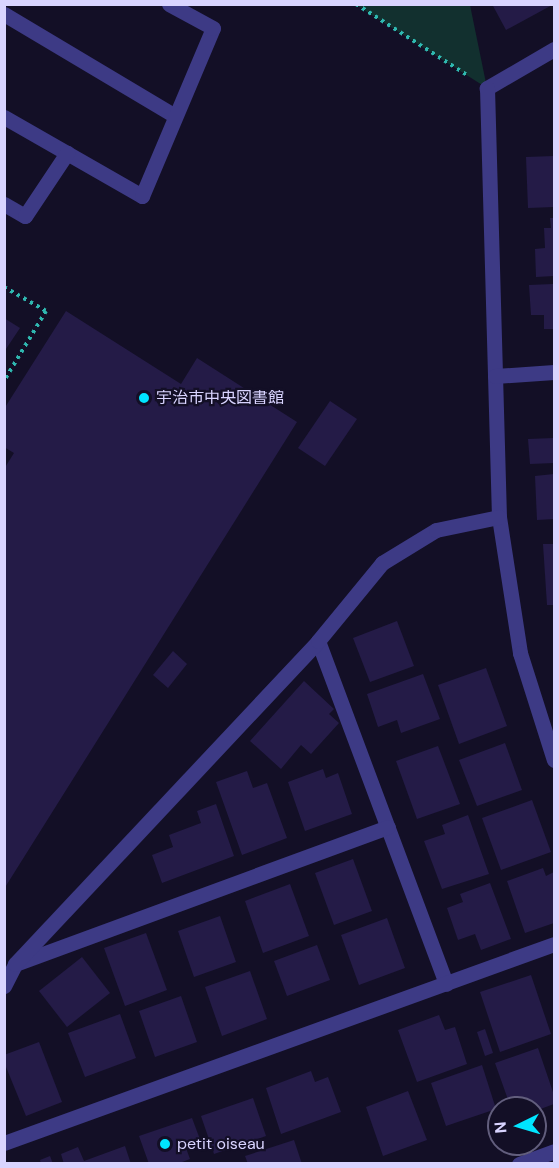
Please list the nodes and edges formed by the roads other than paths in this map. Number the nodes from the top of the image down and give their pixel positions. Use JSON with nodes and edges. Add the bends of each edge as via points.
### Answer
{"nodes":[{"id":1,"x":169,"y":4,"type":"edge"},
{"id":2,"x":4,"y":14,"type":"edge"},
{"id":3,"x":555,"y":49,"type":"edge"},
{"id":4,"x":175,"y":116,"type":"junction"},
{"id":5,"x":4,"y":117,"type":"edge"},
{"id":6,"x":67,"y":153,"type":"junction"},
{"id":7,"x":4,"y":204,"type":"edge"},
{"id":8,"x":555,"y":372,"type":"edge"},
{"id":9,"x":495,"y":376,"type":"junction"},
{"id":10,"x":499,"y":517,"type":"junction"},
{"id":11,"x":318,"y":641,"type":"junction"},
{"id":12,"x":555,"y":760,"type":"edge"},
{"id":13,"x":388,"y":827,"type":"junction"},
{"id":14,"x":555,"y":944,"type":"edge"},
{"id":15,"x":15,"y":964,"type":"junction"},
{"id":16,"x":446,"y":984,"type":"junction"},
{"id":17,"x":4,"y":986,"type":"edge"},
{"id":18,"x":4,"y":1143,"type":"edge"},
{"id":19,"x":555,"y":1151,"type":"edge"},
{"id":20,"x":519,"y":1164,"type":"edge"}],
"edges":[{"from":1,"to":4,"type":"street","via":[[213,28]]},
{"from":2,"to":4,"type":"street"},
{"from":3,"to":9,"type":"street","via":[[487,88]]},
{"from":4,"to":6,"type":"street","via":[[142,196]]},
{"from":5,"to":6,"type":"street"},
{"from":6,"to":7,"type":"street","via":[[25,216]]},
{"from":8,"to":9,"type":"street"},
{"from":9,"to":10,"type":"street"},
{"from":10,"to":11,"type":"street","via":[[436,530],[382,563]]},
{"from":10,"to":12,"type":"street","via":[[520,653]]},
{"from":11,"to":13,"type":"street"},
{"from":11,"to":15,"type":"street"},
{"from":13,"to":15,"type":"street"},
{"from":13,"to":16,"type":"street"},
{"from":14,"to":16,"type":"street"},
{"from":15,"to":17,"type":"street"},
{"from":16,"to":18,"type":"street"},
{"from":19,"to":20,"type":"street"}]}
